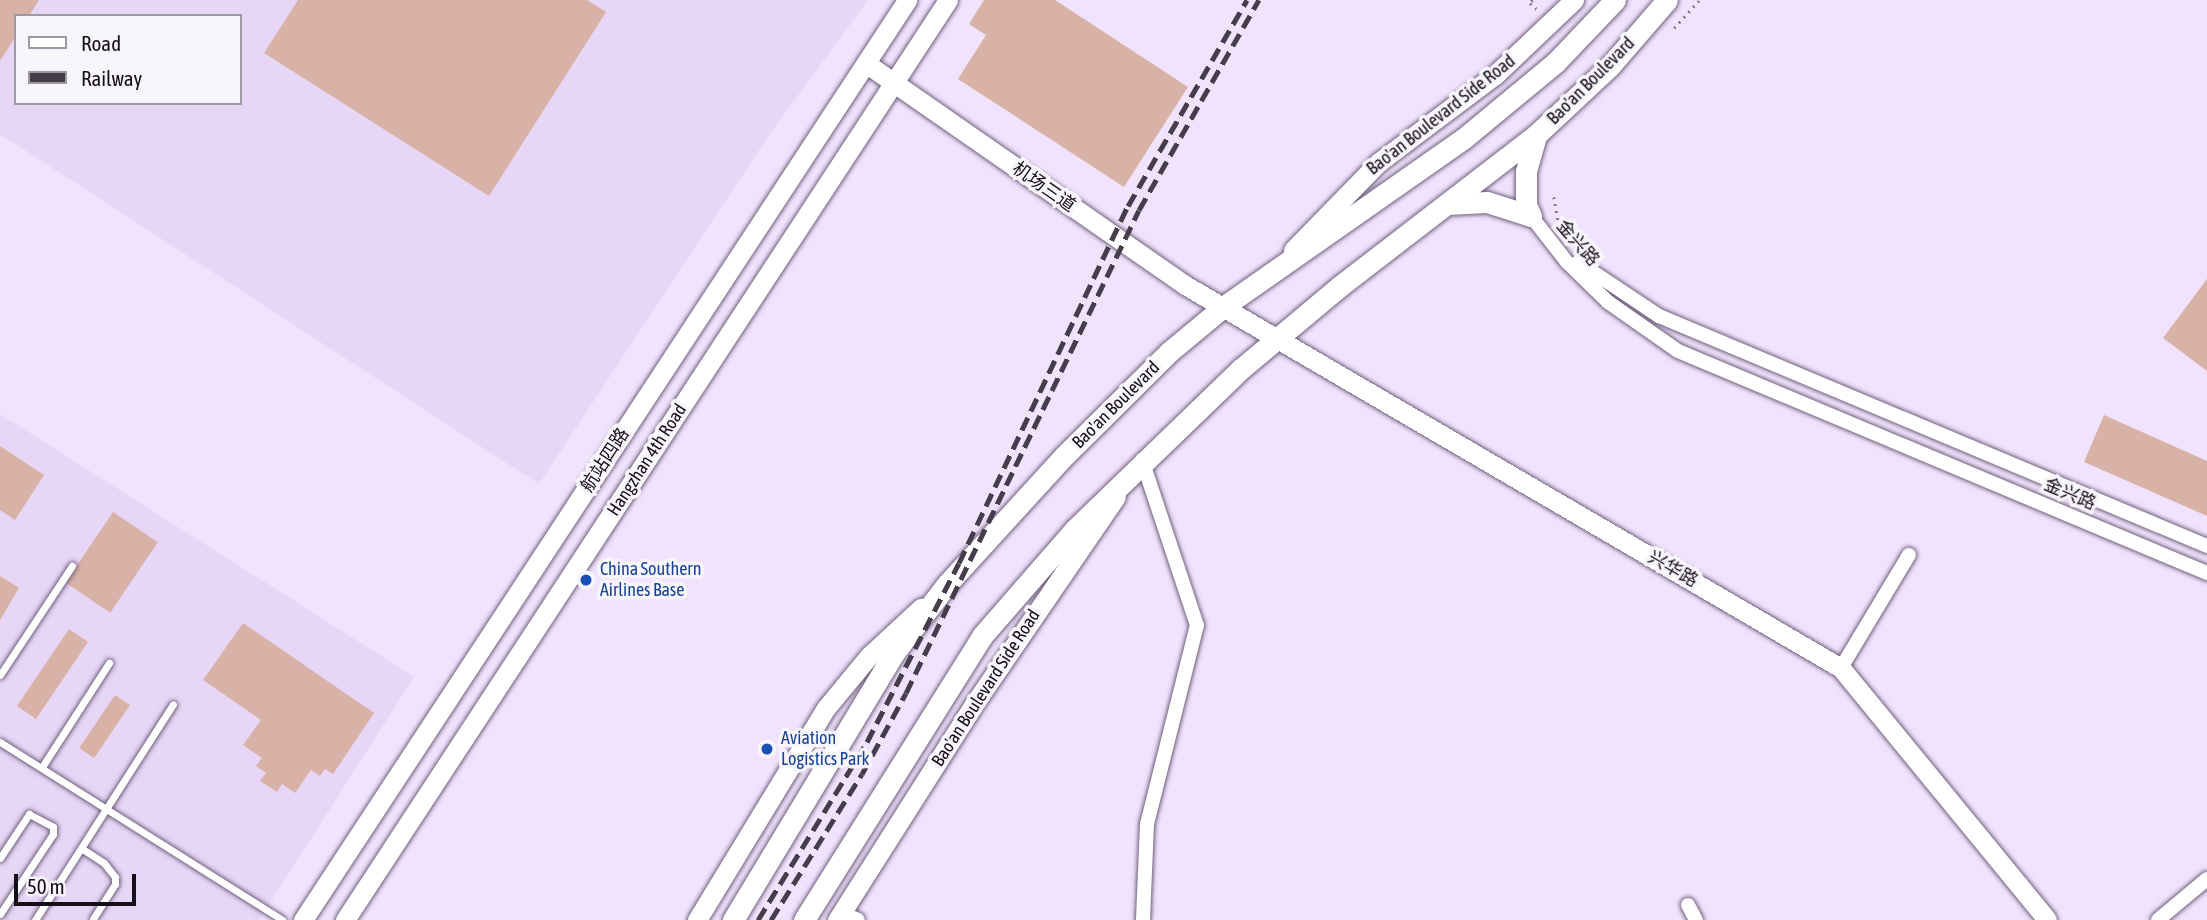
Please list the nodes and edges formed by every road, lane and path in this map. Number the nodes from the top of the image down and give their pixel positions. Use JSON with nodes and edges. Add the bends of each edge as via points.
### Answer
{"nodes":[{"id":1,"x":907,"y":0,"type":"edge"},
{"id":2,"x":948,"y":0,"type":"edge"},
{"id":3,"x":1574,"y":0,"type":"edge"},
{"id":4,"x":1615,"y":0,"type":"edge"},
{"id":5,"x":1667,"y":0,"type":"edge"},
{"id":6,"x":1699,"y":0,"type":"edge"},
{"id":7,"x":1532,"y":1,"type":"edge"},
{"id":8,"x":1538,"y":10,"type":"dead end"},
{"id":9,"x":1675,"y":27,"type":"dead end"},
{"id":10,"x":867,"y":64,"type":"junction"},
{"id":11,"x":895,"y":83,"type":"junction"},
{"id":12,"x":1536,"y":135,"type":"junction"},
{"id":13,"x":1447,"y":204,"type":"junction"},
{"id":14,"x":1531,"y":216,"type":"junction"},
{"id":15,"x":1281,"y":263,"type":"junction"},
{"id":16,"x":1223,"y":307,"type":"junction"},
{"id":17,"x":1277,"y":339,"type":"junction"},
{"id":18,"x":1142,"y":460,"type":"junction"},
{"id":19,"x":2207,"y":546,"type":"edge"},
{"id":20,"x":1909,"y":555,"type":"dead end"},
{"id":21,"x":72,"y":566,"type":"dead end"},
{"id":22,"x":2207,"y":573,"type":"edge"},
{"id":23,"x":948,"y":583,"type":"junction"},
{"id":24,"x":109,"y":663,"type":"dead end"},
{"id":25,"x":1842,"y":668,"type":"junction"},
{"id":26,"x":0,"y":675,"type":"edge"},
{"id":27,"x":173,"y":704,"type":"dead end"},
{"id":28,"x":0,"y":742,"type":"edge"},
{"id":29,"x":42,"y":768,"type":"junction"},
{"id":30,"x":107,"y":807,"type":"junction"},
{"id":31,"x":81,"y":848,"type":"junction"},
{"id":32,"x":0,"y":858,"type":"edge"},
{"id":33,"x":2207,"y":879,"type":"edge"},
{"id":34,"x":1688,"y":905,"type":"dead end"},
{"id":35,"x":0,"y":914,"type":"edge"},
{"id":36,"x":845,"y":918,"type":"edge"},
{"id":37,"x":93,"y":919,"type":"edge"},
{"id":38,"x":35,"y":920,"type":"edge"},
{"id":39,"x":283,"y":920,"type":"edge"},
{"id":40,"x":303,"y":920,"type":"edge"},
{"id":41,"x":345,"y":920,"type":"edge"},
{"id":42,"x":697,"y":920,"type":"edge"},
{"id":43,"x":733,"y":920,"type":"edge"},
{"id":44,"x":804,"y":920,"type":"edge"},
{"id":45,"x":1143,"y":920,"type":"edge"},
{"id":46,"x":1696,"y":920,"type":"edge"},
{"id":47,"x":2048,"y":920,"type":"edge"},
{"id":48,"x":2158,"y":920,"type":"edge"}],
"edges":[{"from":1,"to":10,"type":"street","name":"航站四路"},
{"from":2,"to":11,"type":"street","name":"Hangzhan 4th Road"},
{"from":3,"to":15,"type":"street","name":"Bao'an Boulevard Side Road","via":[[1495,75],[1379,162]]},
{"from":4,"to":15,"type":"main road","name":"Bao'an Boulevard","via":[[1555,63],[1473,131]]},
{"from":5,"to":12,"type":"main road","name":"Bao'an Boulevard","via":[[1610,66]]},
{"from":6,"to":9,"type":"path"},
{"from":7,"to":8,"type":"path"},
{"from":10,"to":11,"type":"street","name":"机场三道"},
{"from":10,"to":40,"type":"street","name":"航站四路"},
{"from":11,"to":16,"type":"street","name":"机场三道"},
{"from":11,"to":41,"type":"street","name":"Hangzhan 4th Road"},
{"from":12,"to":13,"type":"main road","name":"Bao'an Boulevard"},
{"from":12,"to":14,"type":"main road","via":[[1526,171],[1526,205]]},
{"from":13,"to":14,"type":"main road","via":[[1488,202]]},
{"from":13,"to":17,"type":"main road","name":"Bao'an Boulevard"},
{"from":14,"to":19,"type":"street","name":"金兴路","via":[[1595,275],[1659,316]]},
{"from":14,"to":22,"type":"street","name":"金兴路","via":[[1567,262],[1608,302],[1678,351]]},
{"from":15,"to":16,"type":"main road","name":"Bao'an Boulevard"},
{"from":16,"to":17,"type":"street","name":"兴华路"},
{"from":16,"to":23,"type":"main road","name":"Bao'an Boulevard","via":[[1169,352],[1063,456]]},
{"from":17,"to":18,"type":"main road","name":"Bao'an Boulevard"},
{"from":17,"to":25,"type":"street","name":"兴华路"},
{"from":18,"to":36,"type":"street","name":"Bao'an Boulevard Side Road","via":[[1032,617]]},
{"from":18,"to":44,"type":"main road","name":"Bao'an Boulevard","via":[[1021,587],[982,636]]},
{"from":18,"to":45,"type":"street","via":[[1197,625],[1147,824]]},
{"from":20,"to":25,"type":"street"},
{"from":21,"to":26,"type":"lane"},
{"from":23,"to":42,"type":"street","via":[[869,656],[826,708]]},
{"from":23,"to":43,"type":"main road","name":"Bao'an Boulevard","via":[[894,653]]},
{"from":24,"to":29,"type":"lane"},
{"from":25,"to":47,"type":"street","name":"兴华路"},
{"from":27,"to":30,"type":"lane"},
{"from":28,"to":29,"type":"lane"},
{"from":29,"to":30,"type":"lane"},
{"from":30,"to":31,"type":"lane"},
{"from":30,"to":39,"type":"lane"},
{"from":31,"to":37,"type":"lane","via":[[104,863],[115,877]]},
{"from":31,"to":38,"type":"lane"},
{"from":32,"to":35,"type":"lane","via":[[29,814],[53,827],[53,834]]},
{"from":33,"to":48,"type":"street"},
{"from":34,"to":46,"type":"street"}]}
